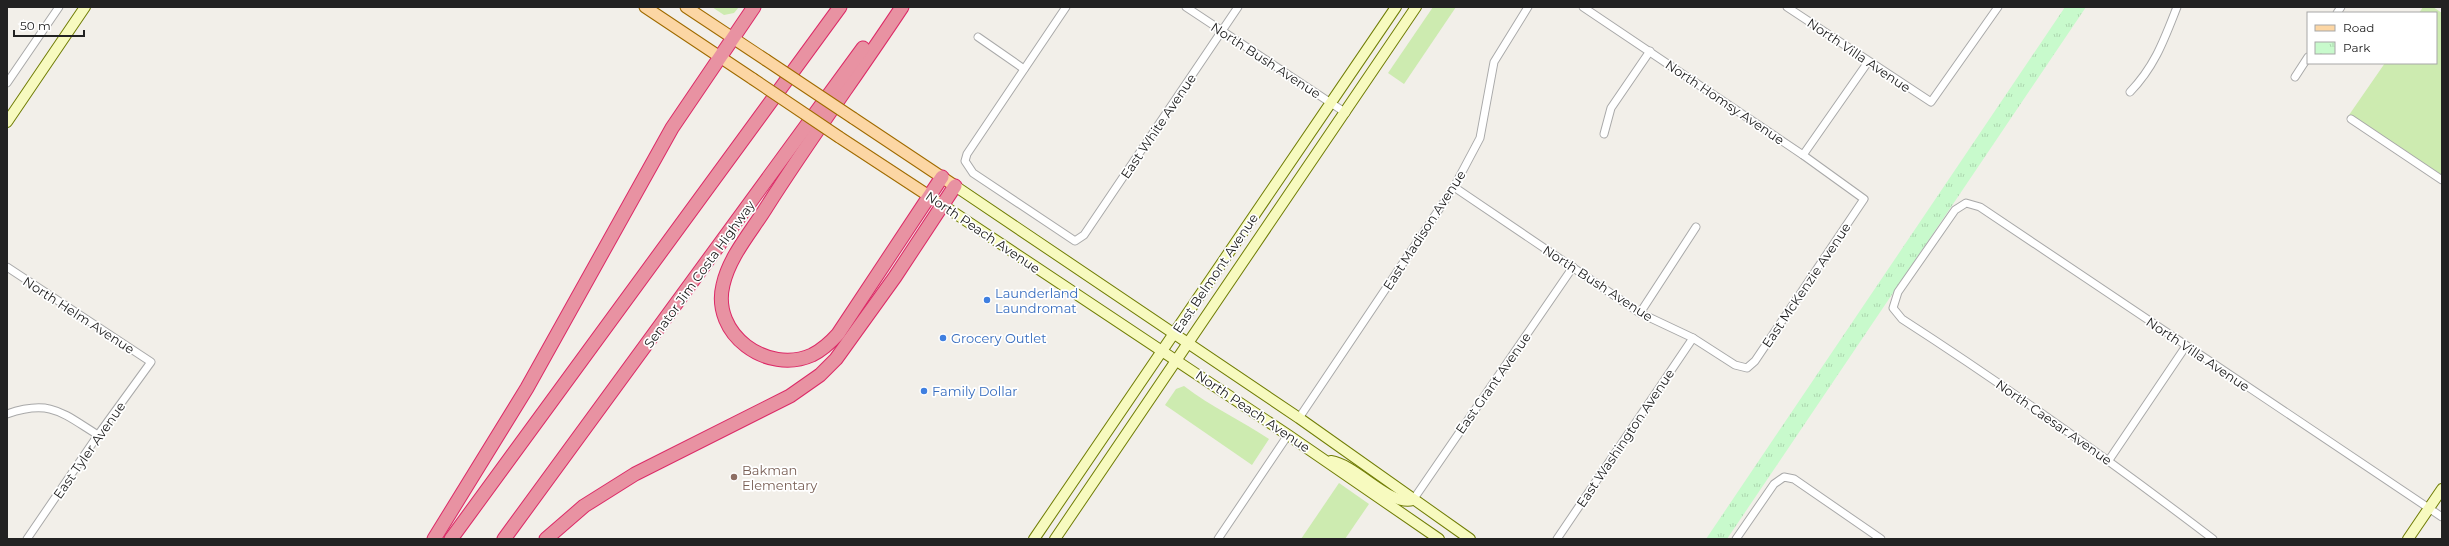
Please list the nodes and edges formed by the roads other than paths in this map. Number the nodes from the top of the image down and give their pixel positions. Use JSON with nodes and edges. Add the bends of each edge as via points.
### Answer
{"nodes":[{"id":1,"x":59,"y":7,"type":"edge"},
{"id":2,"x":85,"y":7,"type":"edge"},
{"id":3,"x":645,"y":7,"type":"edge"},
{"id":4,"x":686,"y":7,"type":"edge"},
{"id":5,"x":754,"y":7,"type":"edge"},
{"id":6,"x":840,"y":7,"type":"edge"},
{"id":7,"x":893,"y":7,"type":"edge"},
{"id":8,"x":902,"y":7,"type":"edge"},
{"id":9,"x":1066,"y":7,"type":"edge"},
{"id":10,"x":1186,"y":7,"type":"edge"},
{"id":11,"x":1238,"y":7,"type":"edge"},
{"id":12,"x":1396,"y":7,"type":"edge"},
{"id":13,"x":1416,"y":7,"type":"edge"},
{"id":14,"x":1528,"y":7,"type":"edge"},
{"id":15,"x":1583,"y":7,"type":"edge"},
{"id":16,"x":1787,"y":7,"type":"edge"},
{"id":17,"x":1998,"y":7,"type":"edge"},
{"id":18,"x":2177,"y":7,"type":"edge"},
{"id":19,"x":1222,"y":31,"type":"junction"},
{"id":20,"x":978,"y":37,"type":"dead end"},
{"id":21,"x":732,"y":38,"type":"junction"},
{"id":22,"x":1650,"y":51,"type":"junction"},
{"id":23,"x":719,"y":57,"type":"junction"},
{"id":24,"x":2307,"y":59,"type":"edge"},
{"id":25,"x":1868,"y":62,"type":"junction"},
{"id":26,"x":1024,"y":69,"type":"junction"},
{"id":27,"x":2295,"y":77,"type":"dead end"},
{"id":28,"x":7,"y":83,"type":"edge"},
{"id":29,"x":2130,"y":92,"type":"dead end"},
{"id":30,"x":1331,"y":103,"type":"junction"},
{"id":31,"x":1346,"y":113,"type":"junction"},
{"id":32,"x":2351,"y":119,"type":"dead end"},
{"id":33,"x":7,"y":122,"type":"edge"},
{"id":34,"x":1604,"y":134,"type":"dead end"},
{"id":35,"x":1803,"y":155,"type":"junction"},
{"id":36,"x":942,"y":178,"type":"junction"},
{"id":37,"x":2442,"y":180,"type":"edge"},
{"id":38,"x":955,"y":186,"type":"junction"},
{"id":39,"x":1454,"y":187,"type":"junction"},
{"id":40,"x":929,"y":196,"type":"junction"},
{"id":41,"x":1864,"y":199,"type":"joint"},
{"id":42,"x":1966,"y":203,"type":"joint"},
{"id":43,"x":942,"y":205,"type":"junction"},
{"id":44,"x":1696,"y":227,"type":"dead end"},
{"id":45,"x":7,"y":267,"type":"edge"},
{"id":46,"x":1573,"y":267,"type":"junction"},
{"id":47,"x":1640,"y":313,"type":"junction"},
{"id":48,"x":1174,"y":333,"type":"junction"},
{"id":49,"x":1693,"y":338,"type":"junction"},
{"id":50,"x":1189,"y":343,"type":"junction"},
{"id":51,"x":2186,"y":346,"type":"junction"},
{"id":52,"x":1162,"y":351,"type":"junction"},
{"id":53,"x":1177,"y":361,"type":"junction"},
{"id":54,"x":151,"y":362,"type":"joint"},
{"id":55,"x":1746,"y":368,"type":"joint"},
{"id":56,"x":7,"y":414,"type":"edge"},
{"id":57,"x":1299,"y":418,"type":"junction"},
{"id":58,"x":98,"y":435,"type":"junction"},
{"id":59,"x":1288,"y":435,"type":"junction"},
{"id":60,"x":1323,"y":459,"type":"junction"},
{"id":61,"x":2109,"y":460,"type":"junction"},
{"id":62,"x":2442,"y":489,"type":"edge"},
{"id":63,"x":1413,"y":500,"type":"junction"},
{"id":64,"x":2429,"y":508,"type":"junction"},
{"id":65,"x":2442,"y":517,"type":"edge"},
{"id":66,"x":27,"y":539,"type":"edge"},
{"id":67,"x":434,"y":539,"type":"edge"},
{"id":68,"x":451,"y":539,"type":"edge"},
{"id":69,"x":504,"y":539,"type":"edge"},
{"id":70,"x":546,"y":539,"type":"edge"},
{"id":71,"x":1034,"y":539,"type":"edge"},
{"id":72,"x":1055,"y":539,"type":"edge"},
{"id":73,"x":1218,"y":539,"type":"edge"},
{"id":74,"x":1439,"y":539,"type":"edge"},
{"id":75,"x":1470,"y":539,"type":"edge"},
{"id":76,"x":1557,"y":539,"type":"edge"},
{"id":77,"x":1736,"y":539,"type":"edge"},
{"id":78,"x":1881,"y":539,"type":"edge"},
{"id":79,"x":2213,"y":539,"type":"edge"},
{"id":80,"x":2408,"y":539,"type":"edge"}],
"edges":[{"from":1,"to":28,"type":"street"},
{"from":2,"to":33,"type":"main road"},
{"from":3,"to":23,"type":"main road","name":"North Peach Avenue"},
{"from":4,"to":21,"type":"main road","name":"North Peach Avenue"},
{"from":5,"to":21,"type":"highway"},
{"from":6,"to":68,"type":"highway"},
{"from":7,"to":69,"type":"highway","name":"Senator Jim Costa Highway"},
{"from":8,"to":40,"type":"highway","via":[[794,164],[731,262],[722,286],[722,307],[729,327],[744,345],[770,359],[793,360],[820,350],[838,334]]},
{"from":9,"to":26,"type":"street"},
{"from":10,"to":19,"type":"street","name":"North Bush Avenue"},
{"from":11,"to":19,"type":"street","name":"East White Avenue"},
{"from":12,"to":30,"type":"main road","name":"East Belmont Avenue"},
{"from":13,"to":31,"type":"main road","name":"East Belmont Avenue"},
{"from":14,"to":39,"type":"street","name":"East Madison Avenue","via":[[1494,62],[1480,138]]},
{"from":15,"to":22,"type":"street","name":"North Homsy Avenue"},
{"from":16,"to":25,"type":"street","name":"North Villa Avenue"},
{"from":17,"to":25,"type":"street","name":"North Villa Avenue","via":[[1931,102]]},
{"from":18,"to":29,"type":"street","via":[[2160,51],[2146,75]]},
{"from":19,"to":26,"type":"street","name":"East White Avenue","via":[[1084,235],[1075,240],[973,173],[965,161]]},
{"from":19,"to":30,"type":"street","name":"North Bush Avenue"},
{"from":20,"to":26,"type":"street"},
{"from":21,"to":23,"type":"highway"},
{"from":21,"to":36,"type":"main road","name":"North Peach Avenue","bridge":true},
{"from":22,"to":34,"type":"street","via":[[1611,108]]},
{"from":22,"to":35,"type":"street","name":"North Homsy Avenue"},
{"from":23,"to":40,"type":"main road","name":"North Peach Avenue","bridge":true},
{"from":23,"to":67,"type":"highway","via":[[668,134],[527,388]]},
{"from":24,"to":27,"type":"street"},
{"from":25,"to":35,"type":"street"},
{"from":30,"to":31,"type":"street","name":"North Bush Avenue"},
{"from":30,"to":48,"type":"main road","name":"East Belmont Avenue"},
{"from":31,"to":50,"type":"main road","name":"East Belmont Avenue"},
{"from":32,"to":37,"type":"street"},
{"from":35,"to":41,"type":"street","name":"North Homsy Avenue"},
{"from":36,"to":38,"type":"main road","name":"North Peach Avenue"},
{"from":36,"to":40,"type":"highway"},
{"from":38,"to":43,"type":"highway"},
{"from":38,"to":48,"type":"main road","name":"North Peach Avenue"},
{"from":39,"to":46,"type":"street","name":"North Bush Avenue"},
{"from":39,"to":57,"type":"street","name":"East Madison Avenue"},
{"from":40,"to":43,"type":"main road","name":"North Peach Avenue"},
{"from":41,"to":55,"type":"street","name":"East McKenzie Avenue","via":[[1755,361]]},
{"from":42,"to":51,"type":"street","name":"North Villa Avenue","via":[[1980,207]]},
{"from":42,"to":61,"type":"street","name":"North Caesar Avenue","via":[[1954,210],[1898,292],[1893,308],[1902,319],[1986,373]]},
{"from":43,"to":52,"type":"main road","name":"North Peach Avenue"},
{"from":43,"to":70,"type":"highway","via":[[836,359],[820,375],[790,396],[635,474],[584,506]]},
{"from":44,"to":47,"type":"street"},
{"from":45,"to":54,"type":"street","name":"North Helm Avenue"},
{"from":46,"to":47,"type":"street","name":"North Bush Avenue"},
{"from":46,"to":63,"type":"street","name":"East Grant Avenue"},
{"from":47,"to":49,"type":"street","name":"North Bush Avenue"},
{"from":48,"to":50,"type":"main road","name":"North Peach Avenue"},
{"from":48,"to":52,"type":"main road","name":"East Belmont Avenue"},
{"from":49,"to":55,"type":"street","name":"North Bush Avenue","via":[[1735,365]]},
{"from":49,"to":76,"type":"street","name":"East Washington Avenue"},
{"from":50,"to":53,"type":"main road","name":"East Belmont Avenue"},
{"from":50,"to":57,"type":"main road","name":"North Peach Avenue"},
{"from":51,"to":61,"type":"street"},
{"from":51,"to":64,"type":"street","name":"North Villa Avenue"},
{"from":52,"to":53,"type":"main road","name":"North Peach Avenue"},
{"from":52,"to":71,"type":"main road","name":"East Belmont Avenue"},
{"from":53,"to":59,"type":"main road","name":"North Peach Avenue"},
{"from":53,"to":72,"type":"main road","name":"East Belmont Avenue"},
{"from":54,"to":58,"type":"street","name":"East Tyler Avenue"},
{"from":56,"to":58,"type":"street","via":[[27,407],[53,408]]},
{"from":57,"to":63,"type":"main road","name":"North Peach Avenue"},
{"from":58,"to":66,"type":"street","name":"East Tyler Avenue"},
{"from":59,"to":60,"type":"main road","name":"North Peach Avenue"},
{"from":59,"to":73,"type":"street"},
{"from":60,"to":63,"type":"main road","via":[[1345,465],[1401,501]]},
{"from":60,"to":74,"type":"main road","name":"North Peach Avenue"},
{"from":61,"to":79,"type":"street","name":"North Caesar Avenue"},
{"from":62,"to":64,"type":"main road"},
{"from":63,"to":75,"type":"main road","name":"North Peach Avenue"},
{"from":64,"to":65,"type":"street","name":"North Villa Avenue"},
{"from":64,"to":80,"type":"main road"},
{"from":77,"to":78,"type":"street","via":[[1774,484],[1784,477],[1794,479]]}]}
